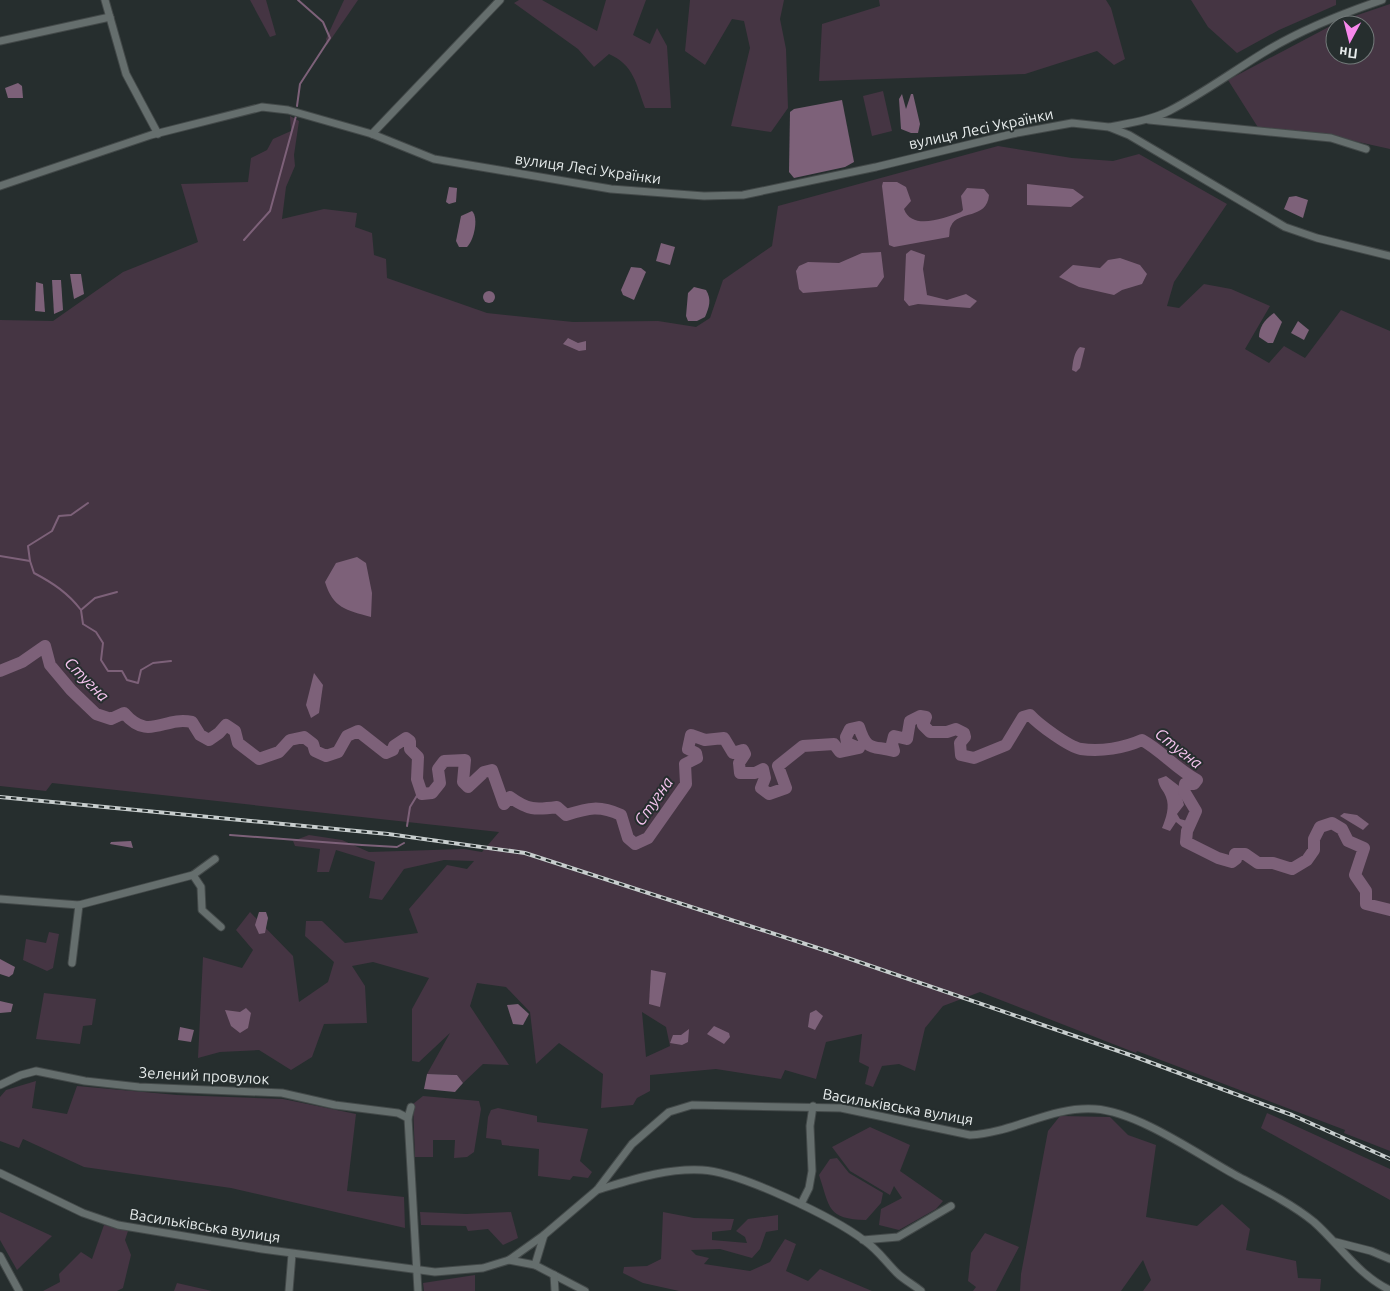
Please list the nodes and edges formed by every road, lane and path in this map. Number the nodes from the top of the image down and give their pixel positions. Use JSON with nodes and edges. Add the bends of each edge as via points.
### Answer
{"nodes":[{"id":1,"x":105,"y":0,"type":"edge"},
{"id":2,"x":500,"y":0,"type":"edge"},
{"id":3,"x":1378,"y":1,"type":"edge"},
{"id":4,"x":110,"y":17,"type":"junction"},
{"id":5,"x":0,"y":41,"type":"edge"},
{"id":6,"x":1142,"y":120,"type":"junction"},
{"id":7,"x":1109,"y":127,"type":"junction"},
{"id":8,"x":158,"y":134,"type":"junction"},
{"id":9,"x":372,"y":134,"type":"junction"},
{"id":10,"x":1134,"y":138,"type":"junction"},
{"id":11,"x":1366,"y":150,"type":"dead end"},
{"id":12,"x":0,"y":186,"type":"edge"},
{"id":13,"x":1390,"y":256,"type":"edge"},
{"id":14,"x":215,"y":859,"type":"dead end"},
{"id":15,"x":193,"y":875,"type":"junction"},
{"id":16,"x":0,"y":899,"type":"edge"},
{"id":17,"x":79,"y":905,"type":"junction"},
{"id":18,"x":221,"y":928,"type":"dead end"},
{"id":19,"x":72,"y":963,"type":"dead end"},
{"id":20,"x":0,"y":1086,"type":"edge"},
{"id":21,"x":812,"y":1106,"type":"junction"},
{"id":22,"x":410,"y":1108,"type":"dead end"},
{"id":23,"x":408,"y":1118,"type":"junction"},
{"id":24,"x":0,"y":1173,"type":"edge"},
{"id":25,"x":597,"y":1190,"type":"junction"},
{"id":26,"x":801,"y":1204,"type":"junction"},
{"id":27,"x":951,"y":1206,"type":"dead end"},
{"id":28,"x":544,"y":1235,"type":"junction"},
{"id":29,"x":864,"y":1240,"type":"junction"},
{"id":30,"x":1336,"y":1242,"type":"junction"},
{"id":31,"x":292,"y":1254,"type":"junction"},
{"id":32,"x":0,"y":1256,"type":"edge"},
{"id":33,"x":1390,"y":1259,"type":"edge"},
{"id":34,"x":509,"y":1260,"type":"junction"},
{"id":35,"x":535,"y":1265,"type":"junction"},
{"id":36,"x":416,"y":1271,"type":"junction"},
{"id":37,"x":554,"y":1275,"type":"junction"},
{"id":38,"x":1390,"y":1290,"type":"edge"},
{"id":39,"x":19,"y":1291,"type":"edge"},
{"id":40,"x":289,"y":1291,"type":"edge"},
{"id":41,"x":418,"y":1291,"type":"edge"},
{"id":42,"x":555,"y":1291,"type":"edge"},
{"id":43,"x":586,"y":1291,"type":"edge"},
{"id":44,"x":921,"y":1291,"type":"edge"}],
"edges":[{"from":1,"to":4,"type":"street"},
{"from":2,"to":9,"type":"street"},
{"from":3,"to":6,"type":"street","name":"вулиця Лесі Українки","via":[[1335,16],[1264,52],[1222,81],[1168,111]]},
{"from":4,"to":5,"type":"street"},
{"from":4,"to":8,"type":"street","via":[[126,74]]},
{"from":6,"to":7,"type":"street","name":"вулиця Лесі Українки"},
{"from":6,"to":10,"type":"street","via":[[1134,129]]},
{"from":6,"to":11,"type":"street","via":[[1331,138]]},
{"from":7,"to":9,"type":"street","name":"вулиця Лесі Українки","via":[[1072,123],[742,195],[704,196],[611,189],[434,160]]},
{"from":7,"to":10,"type":"street","name":"вулиця Лесі Українки"},
{"from":8,"to":9,"type":"street","name":"вулиця Лесі Українки","via":[[262,107],[288,110]]},
{"from":8,"to":12,"type":"street","name":"вулиця Лесі Українки"},
{"from":10,"to":13,"type":"street","name":"вулиця Лесі Українки","via":[[1284,227]]},
{"from":14,"to":15,"type":"street"},
{"from":15,"to":17,"type":"street"},
{"from":15,"to":18,"type":"street","via":[[201,887],[202,910]]},
{"from":16,"to":17,"type":"street"},
{"from":17,"to":19,"type":"street"},
{"from":20,"to":23,"type":"street","name":"Зелений провулок","via":[[36,1071],[139,1087],[282,1093],[398,1113]]},
{"from":21,"to":25,"type":"street","name":"Васильківська вулиця","via":[[692,1105],[669,1112],[632,1144]]},
{"from":21,"to":26,"type":"street","via":[[812,1171]]},
{"from":21,"to":30,"type":"street","name":"Васильківська вулиця","via":[[840,1108],[970,1134],[988,1134],[1061,1111],[1084,1108],[1117,1113],[1148,1126],[1263,1189],[1311,1220]]},
{"from":22,"to":23,"type":"street"},
{"from":23,"to":36,"type":"street"},
{"from":24,"to":31,"type":"street","name":"Васильківська вулиця","via":[[83,1213],[118,1225]]},
{"from":25,"to":26,"type":"street","via":[[657,1174],[703,1170],[735,1178]]},
{"from":25,"to":28,"type":"street","name":"Васильківська вулиця"},
{"from":26,"to":29,"type":"street"},
{"from":27,"to":29,"type":"street","via":[[898,1238]]},
{"from":28,"to":34,"type":"street","name":"Васильківська вулиця"},
{"from":28,"to":35,"type":"street"},
{"from":29,"to":44,"type":"street","via":[[898,1274]]},
{"from":30,"to":33,"type":"street","name":"Васильківська вулиця"},
{"from":30,"to":38,"type":"street","name":"Васильківська вулиця","via":[[1365,1274]]},
{"from":31,"to":36,"type":"street","name":"Васильківська вулиця"},
{"from":31,"to":40,"type":"street"},
{"from":32,"to":39,"type":"street"},
{"from":34,"to":35,"type":"street"},
{"from":34,"to":36,"type":"street","name":"Васильківська вулиця","via":[[468,1270]]},
{"from":35,"to":37,"type":"street"},
{"from":36,"to":41,"type":"street"},
{"from":37,"to":42,"type":"street"},
{"from":37,"to":43,"type":"street"}]}
